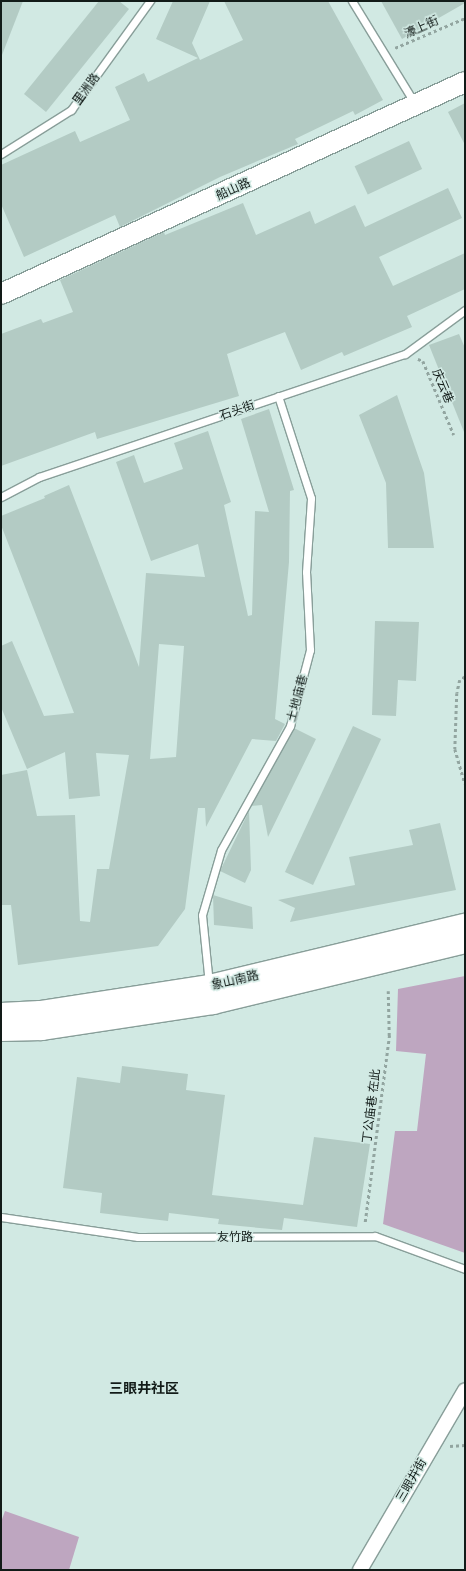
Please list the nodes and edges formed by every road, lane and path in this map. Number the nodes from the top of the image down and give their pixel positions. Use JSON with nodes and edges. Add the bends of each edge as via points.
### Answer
{"nodes":[{"id":1,"x":150,"y":1,"type":"edge"},
{"id":2,"x":352,"y":1,"type":"edge"},
{"id":3,"x":465,"y":18,"type":"edge"},
{"id":4,"x":384,"y":53,"type":"junction"},
{"id":5,"x":465,"y":82,"type":"edge"},
{"id":6,"x":416,"y":106,"type":"junction"},
{"id":7,"x":1,"y":154,"type":"edge"},
{"id":8,"x":1,"y":294,"type":"edge"},
{"id":9,"x":465,"y":310,"type":"edge"},
{"id":10,"x":405,"y":354,"type":"junction"},
{"id":11,"x":278,"y":396,"type":"junction"},
{"id":12,"x":454,"y":435,"type":"dead end"},
{"id":13,"x":1,"y":497,"type":"edge"},
{"id":14,"x":465,"y":677,"type":"edge"},
{"id":15,"x":465,"y":784,"type":"edge"},
{"id":16,"x":465,"y":925,"type":"edge"},
{"id":17,"x":465,"y":942,"type":"edge"},
{"id":18,"x":210,"y":986,"type":"junction"},
{"id":19,"x":388,"y":991,"type":"dead end"},
{"id":20,"x":1,"y":1014,"type":"edge"},
{"id":21,"x":1,"y":1030,"type":"edge"},
{"id":22,"x":1,"y":1217,"type":"edge"},
{"id":23,"x":365,"y":1222,"type":"dead end"},
{"id":24,"x":465,"y":1269,"type":"edge"},
{"id":25,"x":465,"y":1390,"type":"edge"},
{"id":26,"x":360,"y":1570,"type":"edge"}],
"edges":[{"from":1,"to":7,"type":"lane","name":"里洲路","via":[[71,110]]},
{"from":2,"to":4,"type":"lane"},
{"from":3,"to":4,"type":"path","name":"濠上街"},
{"from":4,"to":6,"type":"lane"},
{"from":5,"to":6,"type":"street","name":"船山路"},
{"from":6,"to":8,"type":"street","name":"船山路"},
{"from":9,"to":10,"type":"lane","name":"石头街"},
{"from":10,"to":11,"type":"lane","name":"石头街"},
{"from":10,"to":12,"type":"path","name":"庆云巷","via":[[423,362]]},
{"from":11,"to":13,"type":"lane","name":"石头街","via":[[39,477]]},
{"from":11,"to":18,"type":"lane","name":"土地庙巷","via":[[311,498],[306,572],[310,650],[290,726],[221,850],[202,915]]},
{"from":14,"to":15,"type":"path","via":[[460,680],[457,693],[455,749]]},
{"from":16,"to":18,"type":"main road","name":"象山南路"},
{"from":17,"to":21,"type":"main road","name":"象山南路","via":[[213,1003],[42,1029]]},
{"from":18,"to":20,"type":"main road","name":"象山南路","via":[[40,1012]]},
{"from":19,"to":23,"type":"path","name":"丁公庙巷 在此","via":[[389,1036]]},
{"from":22,"to":24,"type":"lane","name":"友竹路","via":[[138,1237],[375,1236]]},
{"from":25,"to":26,"type":"street","name":"三眼井街"}]}
